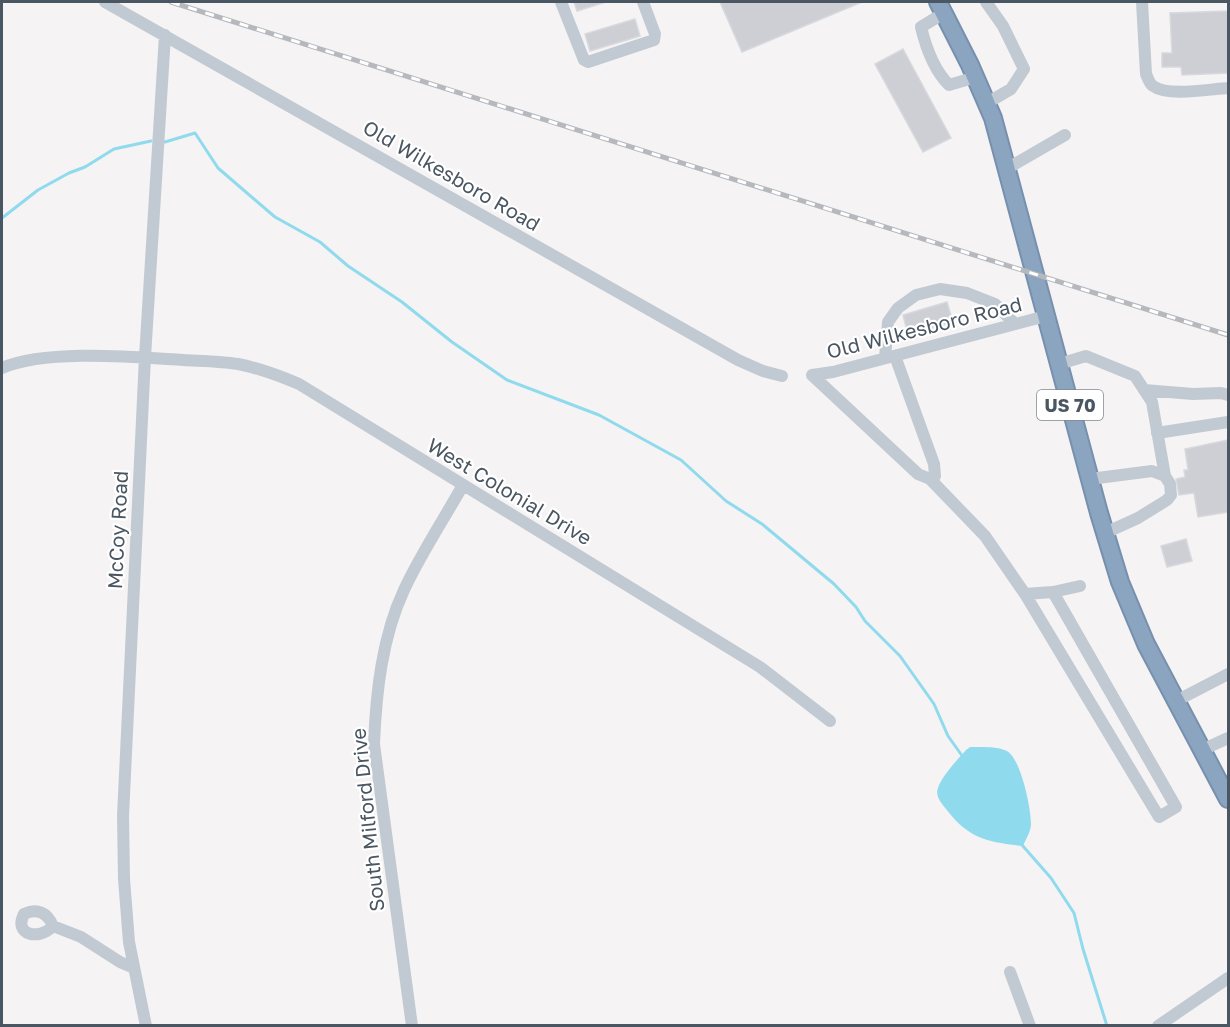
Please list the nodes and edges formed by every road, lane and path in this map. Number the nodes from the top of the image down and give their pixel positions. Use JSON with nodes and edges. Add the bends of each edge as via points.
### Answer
{"nodes":[{"id":1,"x":105,"y":2,"type":"edge"},
{"id":2,"x":561,"y":2,"type":"edge"},
{"id":3,"x":644,"y":2,"type":"edge"},
{"id":4,"x":986,"y":2,"type":"edge"},
{"id":5,"x":1142,"y":2,"type":"edge"},
{"id":6,"x":941,"y":7,"type":"edge"},
{"id":7,"x":165,"y":35,"type":"junction"},
{"id":8,"x":976,"y":77,"type":"junction"},
{"id":9,"x":1228,"y":88,"type":"edge"},
{"id":10,"x":987,"y":103,"type":"junction"},
{"id":11,"x":1065,"y":135,"type":"dead end"},
{"id":12,"x":1008,"y":168,"type":"junction"},
{"id":13,"x":1046,"y":316,"type":"junction"},
{"id":14,"x":1015,"y":324,"type":"junction"},
{"id":15,"x":145,"y":357,"type":"junction"},
{"id":16,"x":890,"y":357,"type":"junction"},
{"id":17,"x":1059,"y":364,"type":"junction"},
{"id":18,"x":2,"y":368,"type":"edge"},
{"id":19,"x":782,"y":376,"type":"dead end"},
{"id":20,"x":1144,"y":390,"type":"junction"},
{"id":21,"x":1228,"y":395,"type":"edge"},
{"id":22,"x":1228,"y":422,"type":"edge"},
{"id":23,"x":1157,"y":433,"type":"junction"},
{"id":24,"x":1165,"y":476,"type":"junction"},
{"id":25,"x":930,"y":479,"type":"junction"},
{"id":26,"x":1090,"y":479,"type":"junction"},
{"id":27,"x":463,"y":485,"type":"junction"},
{"id":28,"x":1105,"y":533,"type":"junction"},
{"id":29,"x":1080,"y":586,"type":"dead end"},
{"id":30,"x":1053,"y":592,"type":"junction"},
{"id":31,"x":1025,"y":594,"type":"junction"},
{"id":32,"x":1228,"y":674,"type":"edge"},
{"id":33,"x":1176,"y":701,"type":"junction"},
{"id":34,"x":830,"y":721,"type":"dead end"},
{"id":35,"x":1228,"y":738,"type":"edge"},
{"id":36,"x":1202,"y":750,"type":"junction"},
{"id":37,"x":1228,"y":799,"type":"edge"},
{"id":38,"x":53,"y":926,"type":"dead end"},
{"id":39,"x":134,"y":968,"type":"junction"},
{"id":40,"x":1010,"y":972,"type":"dead end"},
{"id":41,"x":1228,"y":978,"type":"edge"},
{"id":42,"x":146,"y":1026,"type":"edge"},
{"id":43,"x":412,"y":1026,"type":"edge"},
{"id":44,"x":1030,"y":1026,"type":"edge"},
{"id":45,"x":1158,"y":1026,"type":"edge"}],
"edges":[{"from":1,"to":7,"type":"street","name":"Old Wilkesboro Road"},
{"from":2,"to":3,"type":"street","via":[[588,62],[654,40]]},
{"from":4,"to":10,"type":"street","via":[[1024,69],[1011,89]]},
{"from":5,"to":9,"type":"street","via":[[1146,74],[1151,84],[1172,91]]},
{"from":6,"to":8,"type":"highway","number":"US 70"},
{"from":6,"to":8,"type":"street","via":[[921,27],[940,76],[949,85]]},
{"from":7,"to":15,"type":"street","name":"McCoy Road"},
{"from":7,"to":19,"type":"street","name":"Old Wilkesboro Road","via":[[738,360]]},
{"from":8,"to":10,"type":"highway","number":"US 70"},
{"from":10,"to":12,"type":"highway","number":"US 70"},
{"from":11,"to":12,"type":"street"},
{"from":12,"to":13,"type":"highway","number":"US 70"},
{"from":13,"to":14,"type":"street","name":"Old Wilkesboro Road"},
{"from":13,"to":17,"type":"highway","number":"US 70"},
{"from":14,"to":16,"type":"street","name":"Old Wilkesboro Road"},
{"from":14,"to":16,"type":"street","via":[[995,304],[967,293],[940,289],[916,295],[898,308],[888,322]]},
{"from":15,"to":18,"type":"street","name":"West Colonial Drive","via":[[35,359]]},
{"from":15,"to":27,"type":"street","name":"West Colonial Drive","via":[[238,364],[271,372],[299,384]]},
{"from":15,"to":39,"type":"street","name":"McCoy Road","via":[[123,816],[124,879]]},
{"from":16,"to":25,"type":"street","via":[[934,464],[935,476]]},
{"from":16,"to":25,"type":"street","name":"Old Wilkesboro Road","via":[[812,375],[918,474]]},
{"from":17,"to":20,"type":"street","via":[[1086,356],[1135,376]]},
{"from":17,"to":26,"type":"highway","number":"US 70"},
{"from":20,"to":21,"type":"street"},
{"from":20,"to":23,"type":"street","via":[[1152,402]]},
{"from":22,"to":23,"type":"street"},
{"from":23,"to":24,"type":"street"},
{"from":24,"to":26,"type":"street","via":[[1152,471]]},
{"from":24,"to":28,"type":"street","via":[[1171,495],[1167,500]]},
{"from":25,"to":31,"type":"street","via":[[985,536]]},
{"from":26,"to":28,"type":"highway","number":"US 70"},
{"from":27,"to":34,"type":"street","name":"West Colonial Drive","via":[[760,667]]},
{"from":27,"to":43,"type":"street","name":"South Milford Drive","via":[[403,590],[380,670],[376,709],[376,756]]},
{"from":28,"to":33,"type":"highway","number":"US 70","via":[[1146,644]]},
{"from":29,"to":30,"type":"street"},
{"from":30,"to":31,"type":"street"},
{"from":30,"to":31,"type":"street","via":[[1176,807],[1159,817]]},
{"from":32,"to":33,"type":"street"},
{"from":33,"to":36,"type":"highway","number":"US 70"},
{"from":35,"to":36,"type":"street"},
{"from":36,"to":37,"type":"highway","number":"US 70"},
{"from":38,"to":39,"type":"street","via":[[81,937]]},
{"from":39,"to":42,"type":"street","name":"McCoy Road"},
{"from":40,"to":44,"type":"street"},
{"from":41,"to":45,"type":"street"}]}
